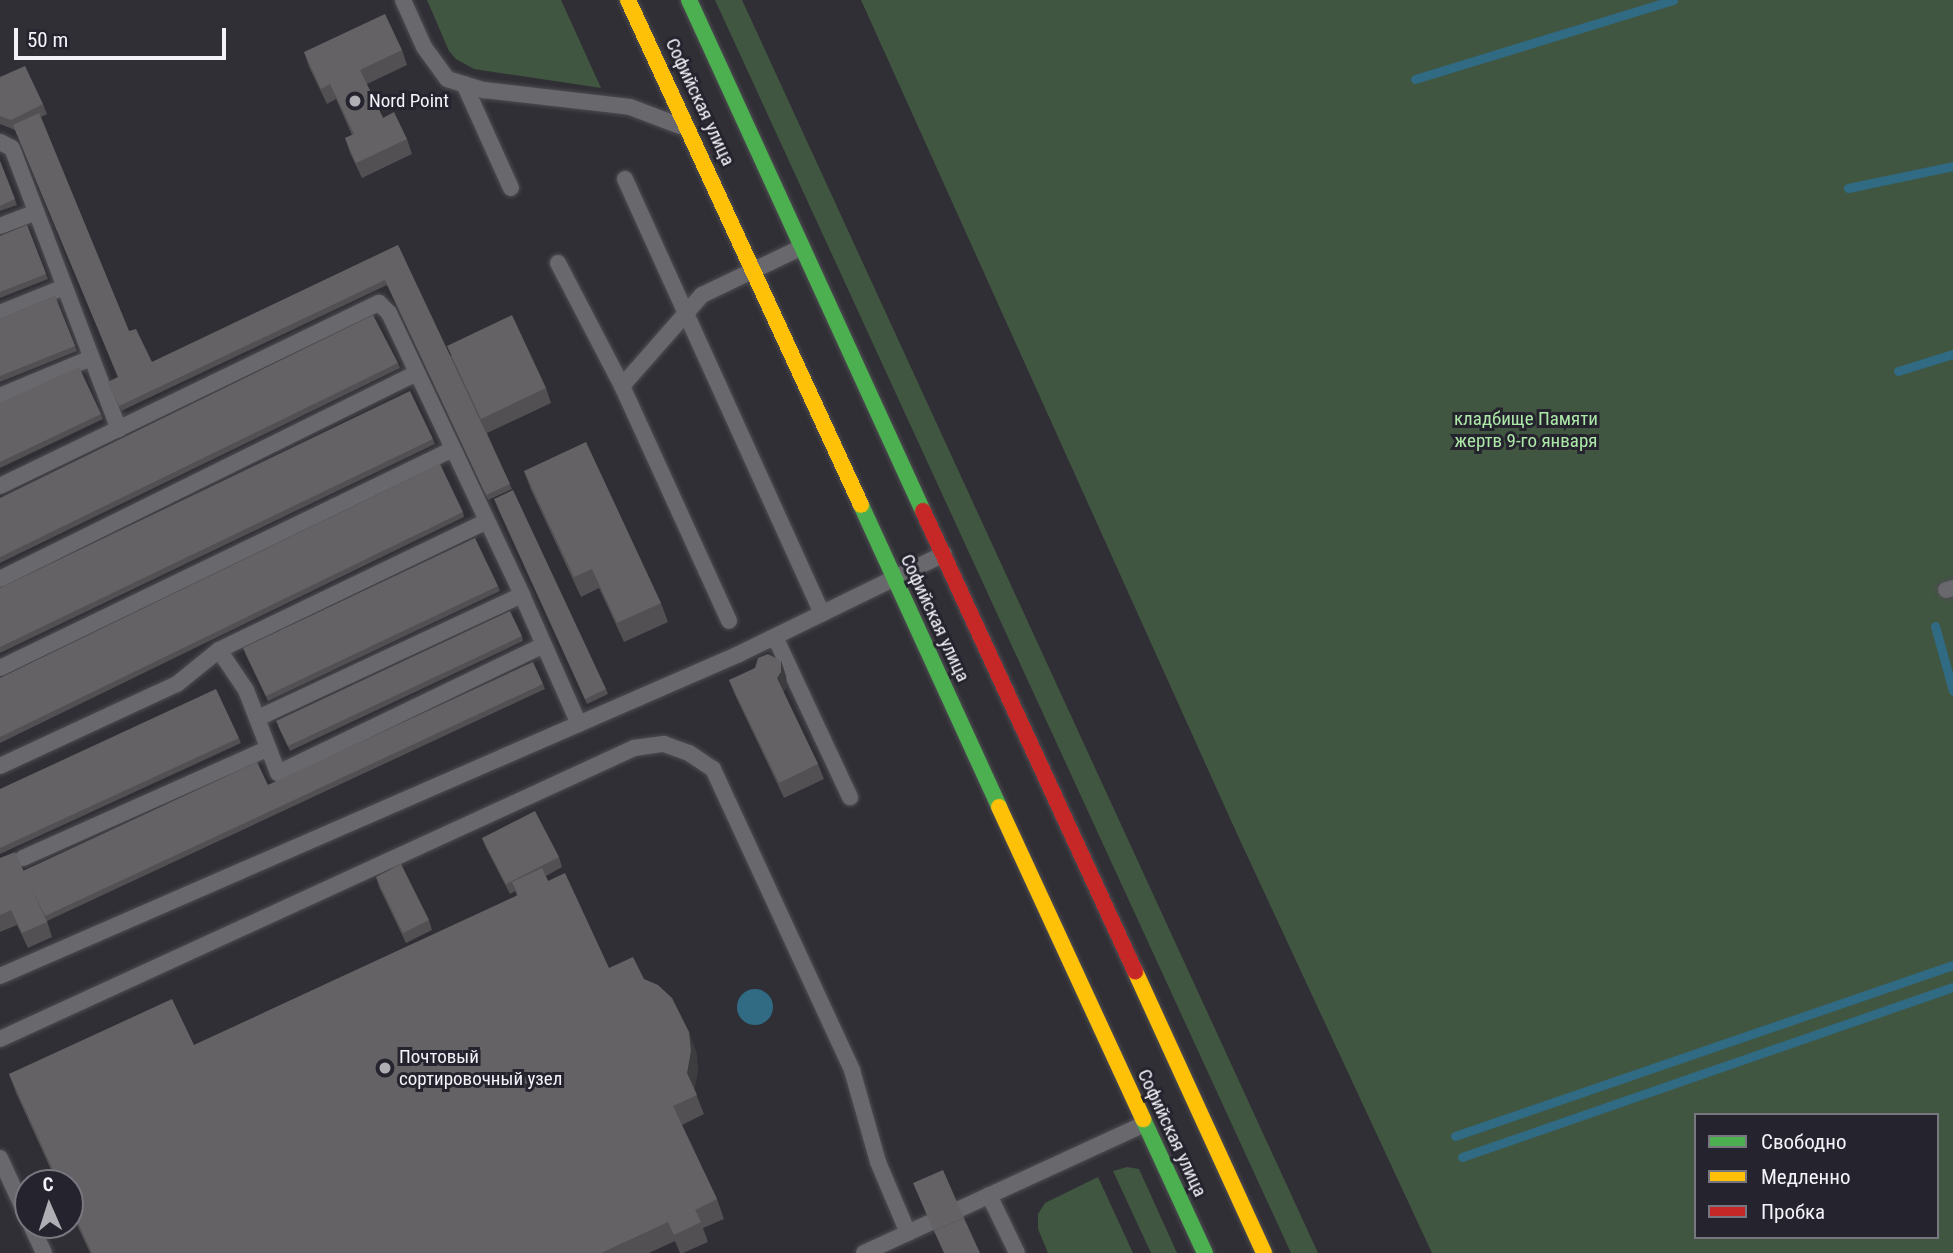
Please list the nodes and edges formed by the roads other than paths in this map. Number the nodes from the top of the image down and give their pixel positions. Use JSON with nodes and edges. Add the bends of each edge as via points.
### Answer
{"nodes":[{"id":1,"x":403,"y":0,"type":"edge"},
{"id":2,"x":628,"y":0,"type":"edge"},
{"id":3,"x":688,"y":0,"type":"edge"},
{"id":4,"x":464,"y":84,"type":"junction"},
{"id":5,"x":690,"y":130,"type":"junction"},
{"id":6,"x":0,"y":142,"type":"edge"},
{"id":7,"x":625,"y":179,"type":"dead end"},
{"id":8,"x":511,"y":188,"type":"dead end"},
{"id":9,"x":36,"y":212,"type":"junction"},
{"id":10,"x":0,"y":226,"type":"edge"},
{"id":11,"x":802,"y":246,"type":"junction"},
{"id":12,"x":558,"y":263,"type":"dead end"},
{"id":13,"x":754,"y":269,"type":"junction"},
{"id":14,"x":64,"y":287,"type":"junction"},
{"id":15,"x":0,"y":313,"type":"edge"},
{"id":16,"x":687,"y":314,"type":"junction"},
{"id":17,"x":91,"y":358,"type":"junction"},
{"id":18,"x":417,"y":373,"type":"junction"},
{"id":19,"x":622,"y":386,"type":"junction"},
{"id":20,"x":0,"y":396,"type":"edge"},
{"id":21,"x":118,"y":429,"type":"junction"},
{"id":22,"x":453,"y":449,"type":"junction"},
{"id":23,"x":0,"y":486,"type":"edge"},
{"id":24,"x":487,"y":521,"type":"junction"},
{"id":25,"x":944,"y":554,"type":"junction"},
{"id":26,"x":893,"y":578,"type":"junction"},
{"id":27,"x":0,"y":579,"type":"edge"},
{"id":28,"x":522,"y":594,"type":"junction"},
{"id":29,"x":822,"y":613,"type":"junction"},
{"id":30,"x":729,"y":621,"type":"dead end"},
{"id":31,"x":775,"y":637,"type":"junction"},
{"id":32,"x":544,"y":645,"type":"junction"},
{"id":33,"x":219,"y":650,"type":"junction"},
{"id":34,"x":0,"y":668,"type":"edge"},
{"id":35,"x":258,"y":718,"type":"junction"},
{"id":36,"x":579,"y":724,"type":"junction"},
{"id":37,"x":267,"y":749,"type":"junction"},
{"id":38,"x":0,"y":766,"type":"edge"},
{"id":39,"x":850,"y":797,"type":"dead end"},
{"id":40,"x":23,"y":858,"type":"dead end"},
{"id":41,"x":0,"y":976,"type":"edge"},
{"id":42,"x":0,"y":1040,"type":"edge"},
{"id":43,"x":1144,"y":1124,"type":"junction"},
{"id":44,"x":0,"y":1158,"type":"edge"},
{"id":45,"x":14,"y":1188,"type":"edge"},
{"id":46,"x":989,"y":1195,"type":"junction"},
{"id":47,"x":908,"y":1233,"type":"junction"},
{"id":48,"x":864,"y":1253,"type":"edge"},
{"id":49,"x":1017,"y":1253,"type":"edge"},
{"id":50,"x":1205,"y":1253,"type":"edge"},
{"id":51,"x":1264,"y":1253,"type":"edge"}],
"edges":[{"from":1,"to":4,"type":"lane","via":[[424,47],[447,79]]},
{"from":2,"to":5,"type":"main road","name":"Софийская улица"},
{"from":3,"to":11,"type":"main road","name":"Софийская улица"},
{"from":4,"to":5,"type":"lane","via":[[630,107]]},
{"from":4,"to":8,"type":"lane"},
{"from":5,"to":13,"type":"main road","name":"Софийская улица"},
{"from":6,"to":9,"type":"lane","via":[[12,148]]},
{"from":7,"to":16,"type":"lane"},
{"from":9,"to":10,"type":"lane"},
{"from":9,"to":14,"type":"lane"},
{"from":11,"to":13,"type":"lane"},
{"from":11,"to":25,"type":"main road","name":"Софийская улица"},
{"from":12,"to":19,"type":"lane"},
{"from":13,"to":16,"type":"lane","via":[[702,295]]},
{"from":13,"to":26,"type":"main road","name":"Софийская улица"},
{"from":14,"to":15,"type":"lane"},
{"from":14,"to":17,"type":"lane"},
{"from":16,"to":19,"type":"lane"},
{"from":16,"to":29,"type":"lane"},
{"from":17,"to":20,"type":"lane"},
{"from":17,"to":21,"type":"lane"},
{"from":18,"to":21,"type":"lane","via":[[389,313],[379,303]]},
{"from":18,"to":22,"type":"lane"},
{"from":18,"to":27,"type":"lane"},
{"from":19,"to":30,"type":"lane"},
{"from":21,"to":23,"type":"lane"},
{"from":22,"to":24,"type":"lane"},
{"from":22,"to":34,"type":"lane"},
{"from":24,"to":28,"type":"lane"},
{"from":24,"to":33,"type":"lane"},
{"from":25,"to":26,"type":"lane"},
{"from":25,"to":51,"type":"main road","name":"Софийская улица"},
{"from":26,"to":29,"type":"lane"},
{"from":26,"to":43,"type":"main road","name":"Софийская улица"},
{"from":28,"to":32,"type":"lane"},
{"from":28,"to":35,"type":"lane"},
{"from":29,"to":31,"type":"lane"},
{"from":31,"to":36,"type":"lane"},
{"from":31,"to":39,"type":"lane"},
{"from":32,"to":36,"type":"lane"},
{"from":32,"to":37,"type":"lane","via":[[278,773]]},
{"from":33,"to":35,"type":"lane","via":[[246,690]]},
{"from":33,"to":38,"type":"lane","via":[[177,684]]},
{"from":35,"to":37,"type":"lane"},
{"from":36,"to":41,"type":"lane"},
{"from":37,"to":40,"type":"lane"},
{"from":42,"to":47,"type":"lane","via":[[634,748],[664,744],[689,752],[713,769],[852,1070],[878,1162]]},
{"from":43,"to":46,"type":"lane"},
{"from":43,"to":50,"type":"main road","name":"Софийская улица"},
{"from":44,"to":45,"type":"lane"},
{"from":46,"to":47,"type":"lane"},
{"from":46,"to":49,"type":"lane"},
{"from":47,"to":48,"type":"lane"}]}
